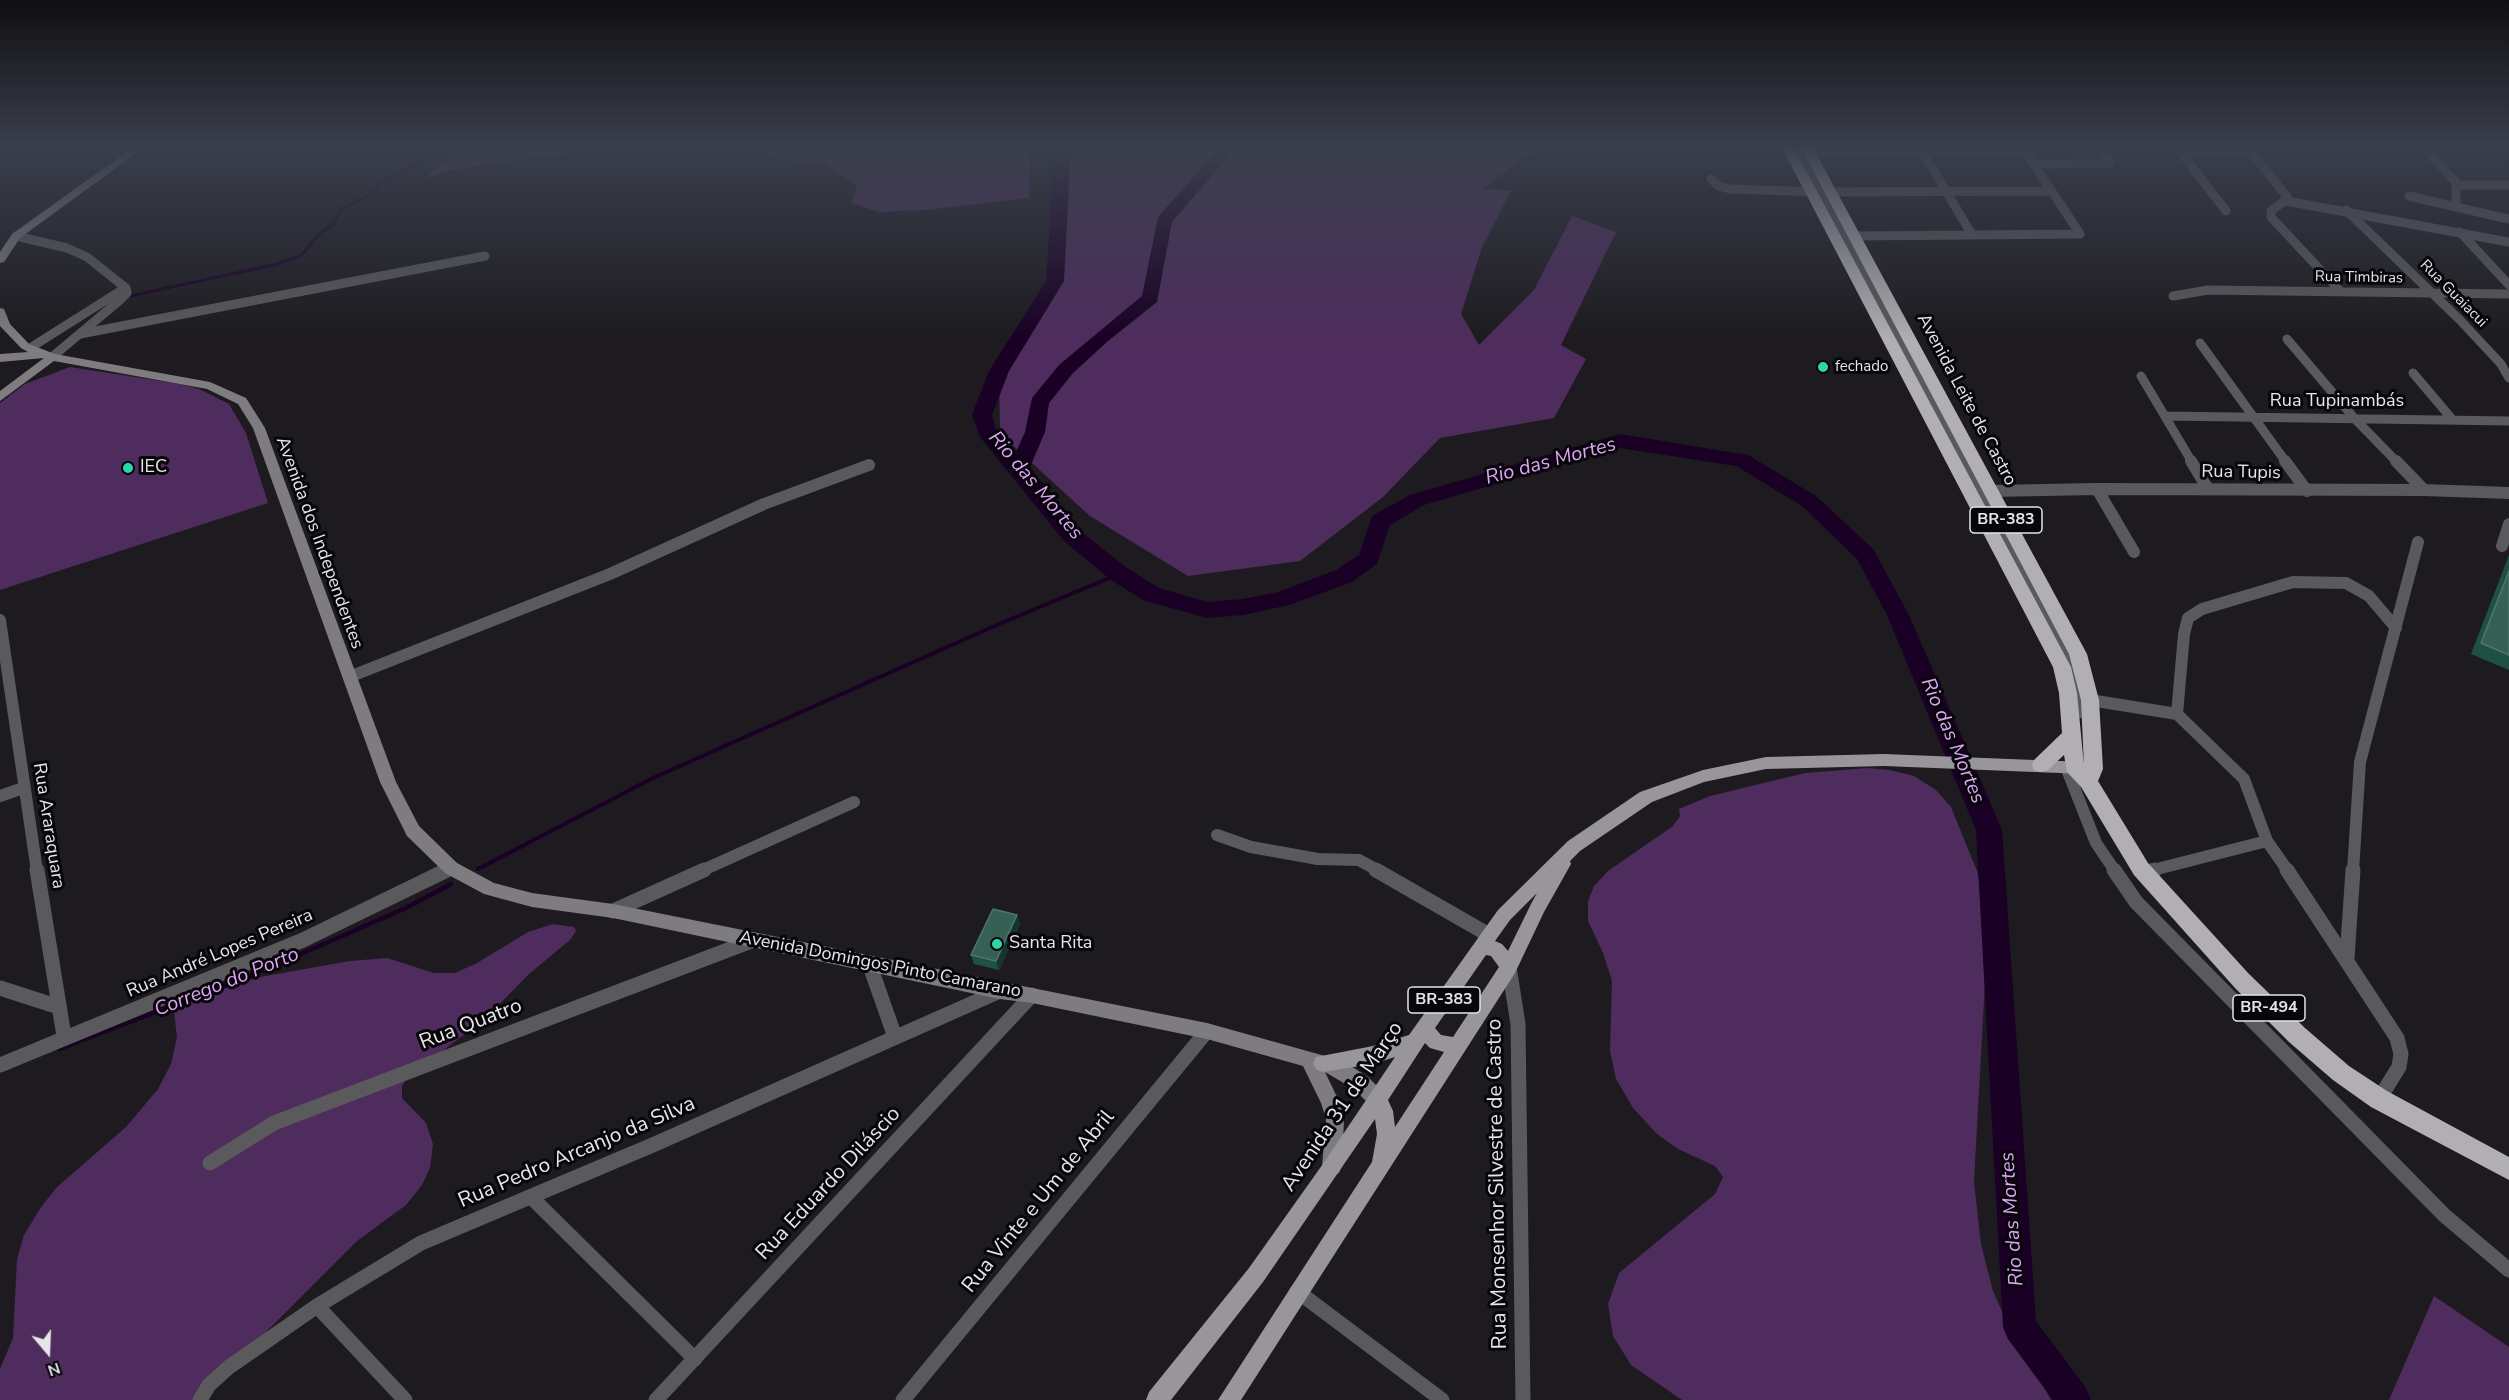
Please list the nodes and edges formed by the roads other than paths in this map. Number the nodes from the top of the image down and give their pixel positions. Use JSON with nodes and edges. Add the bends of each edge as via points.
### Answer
{"nodes":[{"id":1,"x":50,"y":211,"type":"edge"},
{"id":2,"x":1831,"y":211,"type":"edge"},
{"id":3,"x":1836,"y":211,"type":"edge"},
{"id":4,"x":1958,"y":211,"type":"edge"},
{"id":5,"x":2066,"y":211,"type":"edge"},
{"id":6,"x":2271,"y":211,"type":"edge"},
{"id":7,"x":2347,"y":211,"type":"edge"},
{"id":8,"x":2353,"y":211,"type":"edge"},
{"id":9,"x":2475,"y":211,"type":"edge"},
{"id":10,"x":2509,"y":219,"type":"edge"},
{"id":11,"x":2459,"y":231,"type":"junction"},
{"id":12,"x":0,"y":235,"type":"edge"},
{"id":13,"x":1972,"y":235,"type":"junction"},
{"id":14,"x":16,"y":236,"type":"junction"},
{"id":15,"x":1854,"y":236,"type":"junction"},
{"id":16,"x":2509,"y":242,"type":"edge"},
{"id":17,"x":485,"y":256,"type":"dead end"},
{"id":18,"x":0,"y":260,"type":"edge"},
{"id":19,"x":2509,"y":285,"type":"edge"},
{"id":20,"x":126,"y":288,"type":"junction"},
{"id":21,"x":2340,"y":291,"type":"junction"},
{"id":22,"x":2432,"y":293,"type":"junction"},
{"id":23,"x":2509,"y":294,"type":"edge"},
{"id":24,"x":2173,"y":296,"type":"dead end"},
{"id":25,"x":0,"y":311,"type":"edge"},
{"id":26,"x":80,"y":334,"type":"junction"},
{"id":27,"x":2287,"y":339,"type":"dead end"},
{"id":28,"x":2200,"y":343,"type":"dead end"},
{"id":29,"x":30,"y":348,"type":"junction"},
{"id":30,"x":48,"y":356,"type":"junction"},
{"id":31,"x":0,"y":358,"type":"edge"},
{"id":32,"x":2413,"y":373,"type":"dead end"},
{"id":33,"x":2140,"y":376,"type":"dead end"},
{"id":34,"x":2509,"y":378,"type":"edge"},
{"id":35,"x":0,"y":397,"type":"edge"},
{"id":36,"x":2166,"y":416,"type":"junction"},
{"id":37,"x":2256,"y":418,"type":"junction"},
{"id":38,"x":2355,"y":419,"type":"junction"},
{"id":39,"x":2452,"y":419,"type":"junction"},
{"id":40,"x":2509,"y":421,"type":"edge"},
{"id":41,"x":869,"y":465,"type":"dead end"},
{"id":42,"x":2097,"y":489,"type":"junction"},
{"id":43,"x":2208,"y":489,"type":"junction"},
{"id":44,"x":2424,"y":490,"type":"junction"},
{"id":45,"x":2307,"y":491,"type":"junction"},
{"id":46,"x":1981,"y":493,"type":"junction"},
{"id":47,"x":2509,"y":493,"type":"edge"},
{"id":48,"x":2509,"y":524,"type":"edge"},
{"id":49,"x":2418,"y":542,"type":"dead end"},
{"id":50,"x":2502,"y":546,"type":"dead end"},
{"id":51,"x":2134,"y":552,"type":"dead end"},
{"id":52,"x":0,"y":620,"type":"edge"},
{"id":53,"x":2396,"y":628,"type":"junction"},
{"id":54,"x":349,"y":677,"type":"junction"},
{"id":55,"x":2090,"y":700,"type":"junction"},
{"id":56,"x":2177,"y":714,"type":"junction"},
{"id":57,"x":2078,"y":762,"type":"junction"},
{"id":58,"x":2034,"y":765,"type":"junction"},
{"id":59,"x":23,"y":788,"type":"junction"},
{"id":60,"x":0,"y":796,"type":"edge"},
{"id":61,"x":854,"y":802,"type":"dead end"},
{"id":62,"x":1216,"y":835,"type":"dead end"},
{"id":63,"x":2267,"y":841,"type":"junction"},
{"id":64,"x":1574,"y":846,"type":"junction"},
{"id":65,"x":451,"y":868,"type":"junction"},
{"id":66,"x":2140,"y":869,"type":"junction"},
{"id":67,"x":613,"y":911,"type":"junction"},
{"id":68,"x":754,"y":940,"type":"junction"},
{"id":69,"x":1485,"y":941,"type":"junction"},
{"id":70,"x":2347,"y":958,"type":"junction"},
{"id":71,"x":869,"y":963,"type":"junction"},
{"id":72,"x":1509,"y":967,"type":"junction"},
{"id":73,"x":0,"y":988,"type":"edge"},
{"id":74,"x":1000,"y":992,"type":"junction"},
{"id":75,"x":1032,"y":995,"type":"junction"},
{"id":76,"x":59,"y":1007,"type":"junction"},
{"id":77,"x":1207,"y":1031,"type":"junction"},
{"id":78,"x":1419,"y":1035,"type":"junction"},
{"id":79,"x":64,"y":1036,"type":"junction"},
{"id":80,"x":895,"y":1037,"type":"junction"},
{"id":81,"x":1458,"y":1047,"type":"junction"},
{"id":82,"x":1316,"y":1062,"type":"junction"},
{"id":83,"x":0,"y":1065,"type":"edge"},
{"id":84,"x":1377,"y":1099,"type":"junction"},
{"id":85,"x":2379,"y":1099,"type":"junction"},
{"id":86,"x":210,"y":1163,"type":"dead end"},
{"id":87,"x":1332,"y":1168,"type":"junction"},
{"id":88,"x":1380,"y":1168,"type":"junction"},
{"id":89,"x":2509,"y":1169,"type":"edge"},
{"id":90,"x":531,"y":1197,"type":"junction"},
{"id":91,"x":2509,"y":1270,"type":"edge"},
{"id":92,"x":1297,"y":1291,"type":"junction"},
{"id":93,"x":317,"y":1306,"type":"junction"},
{"id":94,"x":695,"y":1359,"type":"junction"},
{"id":95,"x":200,"y":1400,"type":"edge"},
{"id":96,"x":405,"y":1400,"type":"edge"},
{"id":97,"x":656,"y":1400,"type":"edge"},
{"id":98,"x":903,"y":1400,"type":"edge"},
{"id":99,"x":1157,"y":1400,"type":"edge"},
{"id":100,"x":1228,"y":1400,"type":"edge"},
{"id":101,"x":1442,"y":1400,"type":"edge"},
{"id":102,"x":1523,"y":1400,"type":"edge"}],
"edges":[{"from":1,"to":14,"type":"main road"},
{"from":2,"to":46,"type":"highway","name":"Avenida Leite de Castro","number":"BR-383"},
{"from":3,"to":15,"type":"highway","name":"Avenida Leite de Castro","number":"BR-383"},
{"from":4,"to":13,"type":"street"},
{"from":5,"to":13,"type":"street","via":[[2080,234]]},
{"from":6,"to":21,"type":"street","via":[[2271,217]]},
{"from":7,"to":22,"type":"street","name":"Rua Guaiacui"},
{"from":8,"to":11,"type":"street"},
{"from":9,"to":10,"type":"street"},
{"from":11,"to":16,"type":"street"},
{"from":11,"to":19,"type":"street"},
{"from":12,"to":14,"type":"main road"},
{"from":13,"to":15,"type":"street"},
{"from":14,"to":18,"type":"main road"},
{"from":14,"to":20,"type":"street","via":[[87,257]]},
{"from":15,"to":46,"type":"highway","name":"Avenida Leite de Castro","number":"BR-383"},
{"from":17,"to":26,"type":"street"},
{"from":20,"to":26,"type":"street","via":[[120,300]]},
{"from":20,"to":29,"type":"street"},
{"from":21,"to":22,"type":"street","name":"Rua Timbiras"},
{"from":21,"to":24,"type":"street","name":"Rua Timbiras","via":[[2208,290]]},
{"from":22,"to":23,"type":"street","name":"Rua Timbiras"},
{"from":22,"to":34,"type":"street","name":"Rua Guaiacui","via":[[2501,364]]},
{"from":25,"to":29,"type":"main road","via":[[5,325]]},
{"from":26,"to":30,"type":"street"},
{"from":27,"to":38,"type":"street"},
{"from":28,"to":37,"type":"street"},
{"from":29,"to":30,"type":"main road"},
{"from":30,"to":31,"type":"main road"},
{"from":30,"to":35,"type":"main road"},
{"from":30,"to":54,"type":"main road","name":"Avenida dos Independentes","via":[[210,386],[242,402],[259,429]]},
{"from":32,"to":39,"type":"street"},
{"from":33,"to":36,"type":"street"},
{"from":36,"to":37,"type":"street","name":"Rua Tupinambás"},
{"from":36,"to":43,"type":"street"},
{"from":37,"to":38,"type":"street","name":"Rua Tupinambás"},
{"from":37,"to":45,"type":"street"},
{"from":38,"to":39,"type":"street","name":"Rua Tupinambás"},
{"from":38,"to":44,"type":"street"},
{"from":39,"to":40,"type":"street","name":"Rua Tupinambás"},
{"from":41,"to":54,"type":"street","via":[[764,504],[610,574]]},
{"from":42,"to":43,"type":"street","name":"Rua Tupis"},
{"from":42,"to":46,"type":"street","name":"Rua Tupis"},
{"from":42,"to":51,"type":"street"},
{"from":43,"to":45,"type":"street","name":"Rua Tupis"},
{"from":44,"to":45,"type":"street","name":"Rua Tupis"},
{"from":44,"to":47,"type":"street","name":"Rua Tupis"},
{"from":46,"to":55,"type":"highway","name":"Avenida Leite de Castro","number":"BR-383","via":[[2078,654]]},
{"from":46,"to":57,"type":"highway","name":"Avenida Leite de Castro","number":"BR-383","via":[[2062,667]]},
{"from":48,"to":50,"type":"street"},
{"from":49,"to":53,"type":"street"},
{"from":52,"to":59,"type":"street","name":"Rua Araraquara"},
{"from":53,"to":56,"type":"street","via":[[2369,596],[2346,583],[2293,582],[2202,609],[2188,618],[2184,634]]},
{"from":53,"to":70,"type":"street","via":[[2360,762]]},
{"from":54,"to":65,"type":"main road","name":"Avenida dos Independentes","via":[[399,805],[413,831]]},
{"from":55,"to":56,"type":"street"},
{"from":55,"to":57,"type":"highway","name":"Avenida Leite de Castro","number":"BR-383"},
{"from":56,"to":63,"type":"street","via":[[2244,779]]},
{"from":57,"to":58,"type":"highway"},
{"from":57,"to":58,"type":"main road","name":"Avenida 31 de Março","number":"BR-383"},
{"from":57,"to":66,"type":"highway","name":"Avenida Leite de Castro","number":"BR-494"},
{"from":57,"to":91,"type":"street","via":[[2096,843],[2136,902],[2436,1207]]},
{"from":58,"to":64,"type":"main road","name":"Avenida 31 de Março","number":"BR-383","via":[[1884,759],[1766,763],[1703,776],[1646,797]]},
{"from":59,"to":60,"type":"street"},
{"from":59,"to":76,"type":"street","name":"Rua Araraquara"},
{"from":61,"to":67,"type":"street"},
{"from":62,"to":69,"type":"street","via":[[1251,847],[1318,859],[1359,861]]},
{"from":63,"to":66,"type":"street","via":[[2147,872]]},
{"from":63,"to":70,"type":"street"},
{"from":64,"to":69,"type":"main road","name":"Avenida 31 de Março","number":"BR-383","via":[[1504,915]]},
{"from":64,"to":72,"type":"main road","name":"Avenida 31 de Março","number":"BR-383"},
{"from":65,"to":67,"type":"main road","name":"Avenida Domingos Pinto Camarano","via":[[499,891],[532,900]]},
{"from":65,"to":79,"type":"street","name":"Rua André Lopes Pereira","via":[[303,940]]},
{"from":66,"to":85,"type":"highway","name":"Avenida Leite de Castro","number":"BR-494","via":[[2289,1028],[2341,1074]]},
{"from":67,"to":68,"type":"main road","name":"Avenida Domingos Pinto Camarano"},
{"from":68,"to":71,"type":"main road","name":"Avenida Domingos Pinto Camarano"},
{"from":68,"to":86,"type":"street","name":"Rua Quatro","via":[[274,1123]]},
{"from":69,"to":72,"type":"main road"},
{"from":69,"to":78,"type":"main road","name":"Avenida 31 de Março","number":"BR-383"},
{"from":70,"to":85,"type":"street","via":[[2397,1038],[2401,1054],[2399,1067]]},
{"from":71,"to":74,"type":"main road","name":"Avenida Domingos Pinto Camarano"},
{"from":71,"to":80,"type":"street"},
{"from":72,"to":81,"type":"main road","name":"Avenida 31 de Março","number":"BR-383"},
{"from":72,"to":102,"type":"street","name":"Rua Monsenhor Silvestre de Castro","via":[[1518,1024]]},
{"from":73,"to":76,"type":"street"},
{"from":74,"to":75,"type":"main road","name":"Avenida Domingos Pinto Camarano"},
{"from":74,"to":80,"type":"street","name":"Rua Pedro Arcanjo da Silva"},
{"from":75,"to":77,"type":"main road","name":"Avenida Domingos Pinto Camarano"},
{"from":75,"to":94,"type":"street","name":"Rua Eduardo Diláscio"},
{"from":76,"to":79,"type":"street","name":"Rua Araraquara"},
{"from":77,"to":82,"type":"main road","name":"Avenida Domingos Pinto Camarano"},
{"from":77,"to":98,"type":"street","name":"Rua Vinte e Um de Abril"},
{"from":78,"to":81,"type":"main road"},
{"from":78,"to":82,"type":"main road","via":[[1373,1055]]},
{"from":78,"to":84,"type":"main road","name":"Avenida 31 de Março","number":"BR-383"},
{"from":79,"to":83,"type":"street","name":"Rua André Lopes Pereira"},
{"from":80,"to":90,"type":"street","name":"Rua Pedro Arcanjo da Silva"},
{"from":81,"to":88,"type":"main road","name":"Avenida 31 de Março","number":"BR-383"},
{"from":82,"to":84,"type":"main road","name":"Avenida Domingos Pinto Camarano","via":[[1337,1067]]},
{"from":82,"to":87,"type":"main road","via":[[1335,1119]]},
{"from":84,"to":87,"type":"main road","name":"Avenida 31 de Março","number":"BR-383"},
{"from":84,"to":88,"type":"main road","via":[[1384,1112],[1386,1134]]},
{"from":85,"to":89,"type":"highway","name":"Avenida Leite de Castro","number":"BR-494"},
{"from":87,"to":99,"type":"main road","name":"Avenida 31 de Março","number":"BR-383","via":[[1249,1284]]},
{"from":88,"to":92,"type":"main road","name":"Avenida 31 de Março","number":"BR-383"},
{"from":90,"to":93,"type":"street","name":"Rua Pedro Arcanjo da Silva","via":[[422,1243]]},
{"from":90,"to":94,"type":"street"},
{"from":92,"to":100,"type":"main road","name":"Avenida 31 de Março","number":"BR-383"},
{"from":92,"to":101,"type":"street"},
{"from":93,"to":95,"type":"street","name":"Rua Pedro Arcanjo da Silva","via":[[229,1367],[209,1385]]},
{"from":93,"to":96,"type":"street"},
{"from":94,"to":97,"type":"street","name":"Rua Eduardo Diláscio"}]}
